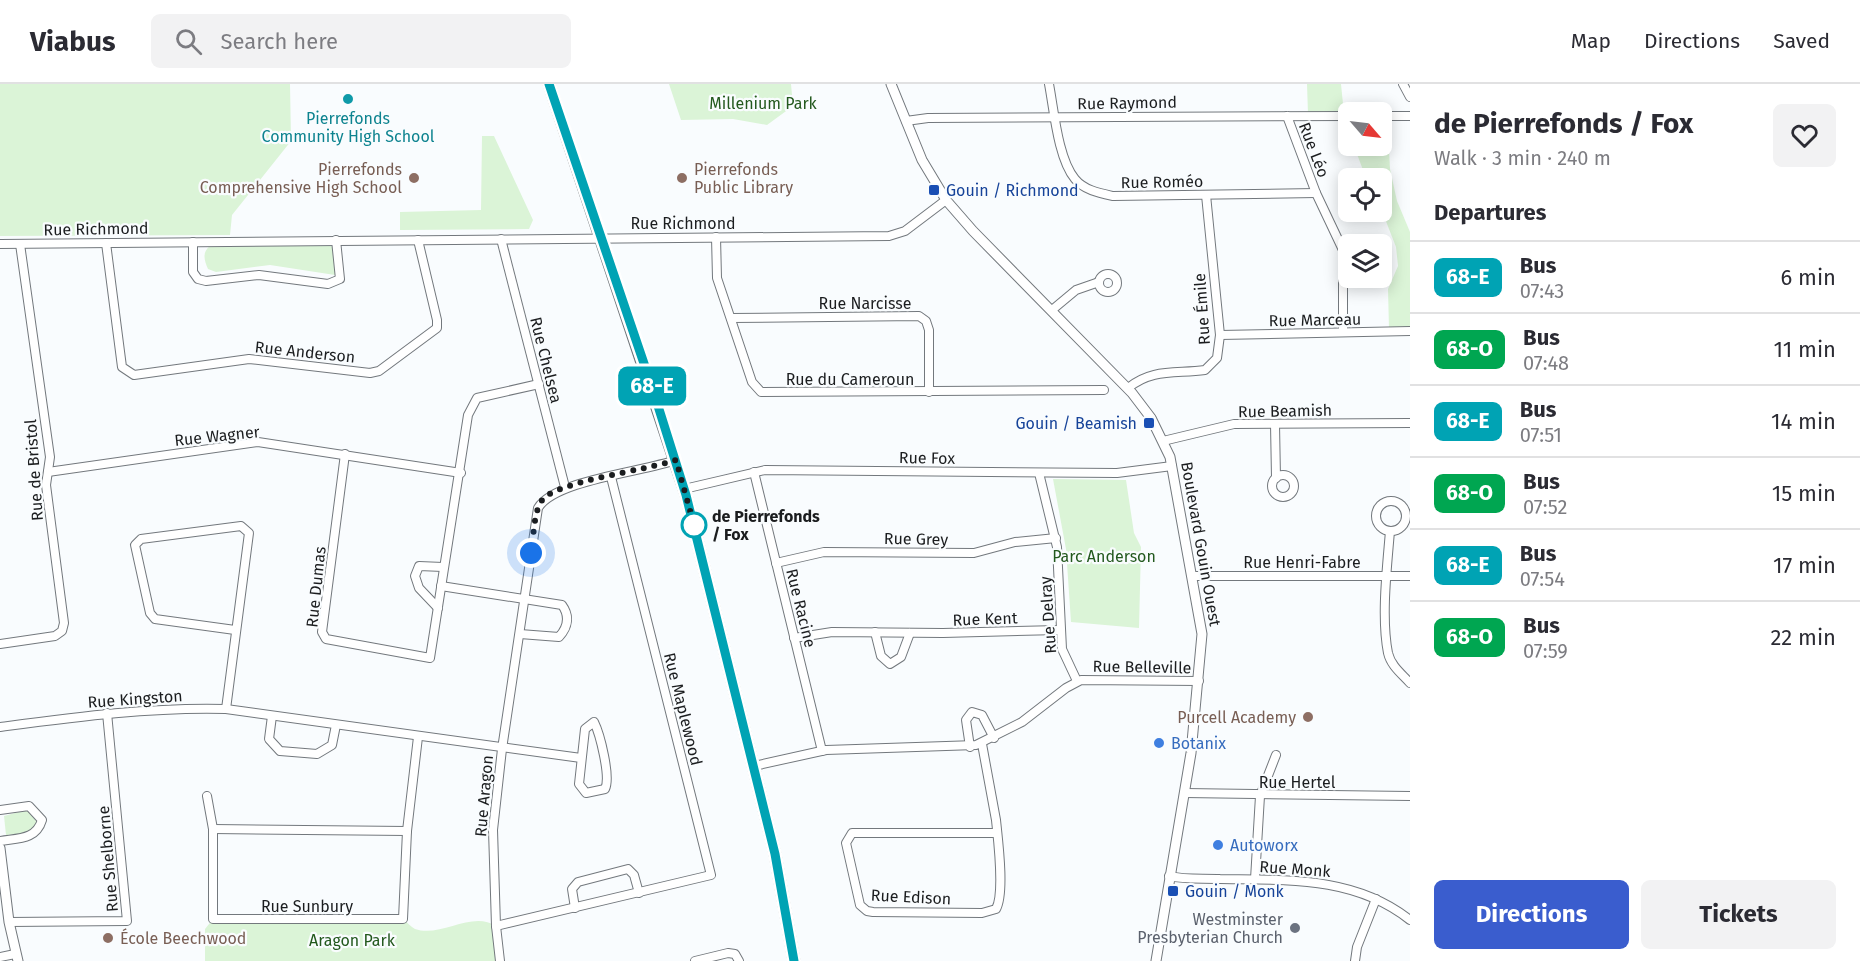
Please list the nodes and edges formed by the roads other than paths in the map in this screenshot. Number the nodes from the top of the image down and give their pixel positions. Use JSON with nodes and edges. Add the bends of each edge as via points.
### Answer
{"nodes":[{"id":1,"x":549,"y":84,"type":"edge"},
{"id":2,"x":891,"y":84,"type":"edge"},
{"id":3,"x":1049,"y":84,"type":"edge"},
{"id":4,"x":1403,"y":84,"type":"edge"},
{"id":5,"x":1410,"y":97,"type":"edge"},
{"id":6,"x":1287,"y":116,"type":"junction"},
{"id":7,"x":1338,"y":116,"type":"edge"},
{"id":8,"x":1392,"y":116,"type":"edge"},
{"id":9,"x":1410,"y":116,"type":"edge"},
{"id":10,"x":1055,"y":118,"type":"junction"},
{"id":11,"x":906,"y":121,"type":"junction"},
{"id":12,"x":1316,"y":193,"type":"junction"},
{"id":13,"x":1206,"y":195,"type":"junction"},
{"id":14,"x":946,"y":200,"type":"junction"},
{"id":15,"x":601,"y":237,"type":"junction"},
{"id":16,"x":716,"y":237,"type":"junction"},
{"id":17,"x":501,"y":239,"type":"junction"},
{"id":18,"x":336,"y":240,"type":"junction"},
{"id":19,"x":418,"y":240,"type":"junction"},
{"id":20,"x":193,"y":242,"type":"junction"},
{"id":21,"x":106,"y":243,"type":"junction"},
{"id":22,"x":0,"y":244,"type":"edge"},
{"id":23,"x":21,"y":244,"type":"junction"},
{"id":24,"x":1099,"y":282,"type":"dead end"},
{"id":25,"x":1052,"y":310,"type":"junction"},
{"id":26,"x":731,"y":318,"type":"junction"},
{"id":27,"x":1410,"y":331,"type":"edge"},
{"id":28,"x":1343,"y":332,"type":"junction"},
{"id":29,"x":1220,"y":335,"type":"junction"},
{"id":30,"x":539,"y":384,"type":"junction"},
{"id":31,"x":1128,"y":388,"type":"junction"},
{"id":32,"x":1104,"y":390,"type":"dead end"},
{"id":33,"x":929,"y":392,"type":"junction"},
{"id":34,"x":1410,"y":423,"type":"edge"},
{"id":35,"x":1275,"y":424,"type":"junction"},
{"id":36,"x":1163,"y":441,"type":"junction"},
{"id":37,"x":345,"y":454,"type":"junction"},
{"id":38,"x":676,"y":460,"type":"junction"},
{"id":39,"x":1172,"y":466,"type":"junction"},
{"id":40,"x":48,"y":472,"type":"junction"},
{"id":41,"x":754,"y":472,"type":"junction"},
{"id":42,"x":461,"y":473,"type":"junction"},
{"id":43,"x":1039,"y":473,"type":"junction"},
{"id":44,"x":611,"y":477,"type":"junction"},
{"id":45,"x":1276,"y":478,"type":"dead end"},
{"id":46,"x":565,"y":487,"type":"junction"},
{"id":47,"x":684,"y":489,"type":"junction"},
{"id":48,"x":1390,"y":531,"type":"junction"},
{"id":49,"x":1056,"y":538,"type":"junction"},
{"id":50,"x":776,"y":563,"type":"junction"},
{"id":51,"x":443,"y":567,"type":"junction"},
{"id":52,"x":1194,"y":576,"type":"junction"},
{"id":53,"x":1386,"y":576,"type":"junction"},
{"id":54,"x":1410,"y":576,"type":"edge"},
{"id":55,"x":441,"y":586,"type":"junction"},
{"id":56,"x":524,"y":597,"type":"junction"},
{"id":57,"x":438,"y":608,"type":"junction"},
{"id":58,"x":235,"y":630,"type":"junction"},
{"id":59,"x":1059,"y":630,"type":"junction"},
{"id":60,"x":875,"y":632,"type":"junction"},
{"id":61,"x":910,"y":633,"type":"junction"},
{"id":62,"x":520,"y":634,"type":"junction"},
{"id":63,"x":794,"y":638,"type":"junction"},
{"id":64,"x":0,"y":644,"type":"edge"},
{"id":65,"x":1077,"y":681,"type":"junction"},
{"id":66,"x":1199,"y":681,"type":"junction"},
{"id":67,"x":1410,"y":683,"type":"edge"},
{"id":68,"x":226,"y":709,"type":"junction"},
{"id":69,"x":107,"y":713,"type":"junction"},
{"id":70,"x":272,"y":716,"type":"junction"},
{"id":71,"x":336,"y":725,"type":"junction"},
{"id":72,"x":0,"y":727,"type":"edge"},
{"id":73,"x":418,"y":737,"type":"junction"},
{"id":74,"x":994,"y":738,"type":"junction"},
{"id":75,"x":982,"y":744,"type":"junction"},
{"id":76,"x":970,"y":747,"type":"junction"},
{"id":77,"x":502,"y":748,"type":"junction"},
{"id":78,"x":822,"y":751,"type":"junction"},
{"id":79,"x":1276,"y":755,"type":"dead end"},
{"id":80,"x":581,"y":758,"type":"junction"},
{"id":81,"x":754,"y":766,"type":"junction"},
{"id":82,"x":1185,"y":793,"type":"junction"},
{"id":83,"x":207,"y":796,"type":"dead end"},
{"id":84,"x":1260,"y":796,"type":"junction"},
{"id":85,"x":1410,"y":796,"type":"edge"},
{"id":86,"x":0,"y":810,"type":"edge"},
{"id":87,"x":213,"y":829,"type":"junction"},
{"id":88,"x":407,"y":831,"type":"junction"},
{"id":89,"x":997,"y":832,"type":"junction"},
{"id":90,"x":0,"y":841,"type":"edge"},
{"id":91,"x":0,"y":848,"type":"edge"},
{"id":92,"x":1169,"y":876,"type":"junction"},
{"id":93,"x":1255,"y":879,"type":"junction"},
{"id":94,"x":639,"y":892,"type":"junction"},
{"id":95,"x":1376,"y":899,"type":"junction"},
{"id":96,"x":575,"y":908,"type":"junction"},
{"id":97,"x":1410,"y":920,"type":"edge"},
{"id":98,"x":9,"y":922,"type":"junction"},
{"id":99,"x":495,"y":926,"type":"junction"},
{"id":100,"x":0,"y":957,"type":"edge"},
{"id":101,"x":17,"y":958,"type":"edge"},
{"id":102,"x":500,"y":961,"type":"edge"},
{"id":103,"x":695,"y":961,"type":"edge"},
{"id":104,"x":739,"y":961,"type":"edge"},
{"id":105,"x":794,"y":961,"type":"edge"},
{"id":106,"x":1156,"y":961,"type":"edge"},
{"id":107,"x":1355,"y":961,"type":"edge"}],
"edges":[{"from":1,"to":15,"type":"main road"},
{"from":2,"to":11,"type":"street","name":"Boulevard Gouin Ouest"},
{"from":3,"to":10,"type":"street","name":"Rue Roméo"},
{"from":4,"to":5,"type":"street"},
{"from":6,"to":7,"type":"street","name":"Rue Raymond"},
{"from":6,"to":10,"type":"street","name":"Rue Raymond"},
{"from":6,"to":12,"type":"street","name":"Rue Léo"},
{"from":8,"to":9,"type":"street"},
{"from":10,"to":11,"type":"street","name":"Rue Raymond"},
{"from":10,"to":13,"type":"street","name":"Rue Roméo","via":[[1068,168],[1076,180],[1091,190],[1113,196]]},
{"from":11,"to":14,"type":"street","name":"Boulevard Gouin Ouest","via":[[922,160]]},
{"from":12,"to":13,"type":"street","name":"Rue Roméo"},
{"from":12,"to":28,"type":"street","name":"Rue Léo","via":[[1343,250]]},
{"from":13,"to":29,"type":"street","name":"Rue Émile"},
{"from":14,"to":16,"type":"street","name":"Rue Richmond","via":[[905,231],[892,236]]},
{"from":14,"to":25,"type":"street","name":"Boulevard Gouin Ouest"},
{"from":15,"to":16,"type":"street","name":"Rue Richmond"},
{"from":15,"to":17,"type":"street","name":"Rue Richmond"},
{"from":15,"to":38,"type":"main road"},
{"from":16,"to":26,"type":"street","name":"Rue du Cameroun","via":[[717,278]]},
{"from":17,"to":19,"type":"street","name":"Rue Richmond"},
{"from":17,"to":30,"type":"street","name":"Rue Chelsea"},
{"from":18,"to":19,"type":"street","name":"Rue Richmond"},
{"from":18,"to":20,"type":"street","name":"Rue Richmond"},
{"from":18,"to":20,"type":"street","via":[[340,279],[328,284],[273,275],[198,279],[193,272]]},
{"from":19,"to":21,"type":"street","name":"Rue Anderson","via":[[436,328],[379,371],[370,373],[249,359],[127,373],[122,367]]},
{"from":20,"to":21,"type":"street","name":"Rue Richmond"},
{"from":21,"to":23,"type":"street","name":"Rue Richmond"},
{"from":22,"to":23,"type":"street","name":"Rue Richmond"},
{"from":23,"to":40,"type":"street","name":"Rue de Bristol","via":[[50,457]]},
{"from":24,"to":25,"type":"street","via":[[1076,290]]},
{"from":25,"to":31,"type":"street","name":"Boulevard Gouin Ouest"},
{"from":26,"to":33,"type":"street","name":"Rue du Cameroun","via":[[752,382],[761,392]]},
{"from":26,"to":33,"type":"street","name":"Rue Narcisse","via":[[919,316],[929,330]]},
{"from":27,"to":28,"type":"street","name":"Rue Marceau"},
{"from":28,"to":29,"type":"street","name":"Rue Marceau"},
{"from":29,"to":31,"type":"street","name":"Rue Émile","via":[[1217,358],[1205,370],[1158,372]]},
{"from":30,"to":42,"type":"street","name":"Rue Dumas","via":[[477,398],[468,415]]},
{"from":30,"to":46,"type":"street","name":"Rue Chelsea"},
{"from":31,"to":36,"type":"street","name":"Boulevard Gouin Ouest"},
{"from":32,"to":33,"type":"street","name":"Rue du Cameroun"},
{"from":34,"to":35,"type":"street","name":"Rue Beamish"},
{"from":35,"to":36,"type":"street","name":"Rue Beamish","via":[[1234,424]]},
{"from":35,"to":45,"type":"street"},
{"from":36,"to":39,"type":"street","name":"Boulevard Gouin Ouest"},
{"from":37,"to":40,"type":"street","name":"Rue Wagner","via":[[258,442]]},
{"from":37,"to":42,"type":"street","name":"Rue Wagner"},
{"from":37,"to":57,"type":"street","name":"Rue Dumas","via":[[322,632],[326,639],[430,658]]},
{"from":38,"to":44,"type":"street","name":"Rue Aragon"},
{"from":38,"to":47,"type":"main road"},
{"from":39,"to":43,"type":"street","name":"Rue Fox","via":[[1129,472]]},
{"from":39,"to":52,"type":"street","name":"Boulevard Gouin Ouest"},
{"from":40,"to":64,"type":"street","name":"Rue de Bristol","via":[[45,485],[62,631],[55,636]]},
{"from":41,"to":43,"type":"street","name":"Rue Fox"},
{"from":41,"to":47,"type":"street","name":"Rue Fox"},
{"from":41,"to":50,"type":"street","name":"Rue Racine"},
{"from":42,"to":51,"type":"street","name":"Rue Dumas"},
{"from":43,"to":49,"type":"street","name":"Rue Delray"},
{"from":44,"to":46,"type":"street","name":"Rue Aragon"},
{"from":44,"to":94,"type":"street","name":"Rue Maplewood","via":[[711,875]]},
{"from":46,"to":56,"type":"street","name":"Rue Aragon","via":[[544,498],[538,508]]},
{"from":47,"to":81,"type":"main road"},
{"from":48,"to":48,"type":"street","via":[[1399,529],[1405,520],[1405,510],[1394,501],[1384,502],[1376,514],[1381,528]]},
{"from":48,"to":53,"type":"street"},
{"from":49,"to":50,"type":"street","name":"Rue Grey","via":[[1015,542],[974,553],[820,552]]},
{"from":49,"to":59,"type":"street","name":"Rue Delray"},
{"from":50,"to":63,"type":"street","name":"Rue Racine"},
{"from":51,"to":55,"type":"street","name":"Rue Dumas"},
{"from":51,"to":57,"type":"street","via":[[419,566],[415,576],[419,588]]},
{"from":52,"to":53,"type":"street","name":"Rue Henri-Fabre"},
{"from":52,"to":66,"type":"street","name":"Boulevard Gouin Ouest","via":[[1202,634]]},
{"from":53,"to":54,"type":"street","name":"Rue Henri-Fabre"},
{"from":53,"to":67,"type":"street","via":[[1388,654]]},
{"from":55,"to":56,"type":"street"},
{"from":55,"to":57,"type":"street","name":"Rue Dumas"},
{"from":56,"to":62,"type":"street","name":"Rue Aragon"},
{"from":56,"to":62,"type":"street","via":[[562,605],[567,612],[566,629],[559,637]]},
{"from":58,"to":58,"type":"street","via":[[247,529],[241,526],[141,538],[135,545],[150,614],[155,619]]},
{"from":58,"to":68,"type":"street"},
{"from":59,"to":61,"type":"street","name":"Rue Kent"},
{"from":59,"to":65,"type":"street","name":"Rue Delray","via":[[1065,659]]},
{"from":60,"to":61,"type":"street","name":"Rue Kent"},
{"from":60,"to":61,"type":"street","via":[[880,656],[890,664],[901,657]]},
{"from":60,"to":63,"type":"street","name":"Rue Kent"},
{"from":62,"to":77,"type":"street","name":"Rue Aragon"},
{"from":63,"to":78,"type":"street","name":"Rue Racine"},
{"from":65,"to":66,"type":"street","name":"Rue Belleville"},
{"from":65,"to":74,"type":"street","name":"Rue Belleville"},
{"from":66,"to":82,"type":"street","name":"Boulevard Gouin Ouest"},
{"from":68,"to":69,"type":"street","name":"Rue Kingston"},
{"from":68,"to":70,"type":"street","name":"Rue Kingston"},
{"from":69,"to":72,"type":"street","name":"Rue Kingston"},
{"from":69,"to":98,"type":"street","name":"Rue Shelborne","via":[[128,921]]},
{"from":70,"to":71,"type":"street","name":"Rue Kingston"},
{"from":70,"to":71,"type":"street","via":[[269,739],[280,752],[317,754],[332,745]]},
{"from":71,"to":73,"type":"street","name":"Rue Kingston"},
{"from":73,"to":77,"type":"street","name":"Rue Kingston"},
{"from":73,"to":88,"type":"street","name":"Rue Sunbury"},
{"from":74,"to":75,"type":"street","name":"Rue Belleville"},
{"from":74,"to":76,"type":"street","via":[[982,715],[972,712],[966,720]]},
{"from":75,"to":76,"type":"street","name":"Rue Belleville"},
{"from":75,"to":89,"type":"street","name":"Rue Edison","via":[[993,790]]},
{"from":76,"to":78,"type":"street","name":"Rue Belleville"},
{"from":77,"to":80,"type":"street","name":"Rue Kingston"},
{"from":77,"to":99,"type":"street","name":"Rue Aragon","via":[[494,830]]},
{"from":78,"to":81,"type":"street","name":"Rue Belleville"},
{"from":79,"to":84,"type":"street"},
{"from":80,"to":80,"type":"street","via":[[581,789],[586,793],[604,789],[604,758],[594,722],[585,729]]},
{"from":81,"to":105,"type":"main road"},
{"from":82,"to":84,"type":"street","name":"Rue Hertel"},
{"from":82,"to":92,"type":"street","name":"Boulevard Gouin Ouest"},
{"from":83,"to":87,"type":"street","name":"Rue Sunbury"},
{"from":84,"to":85,"type":"street","name":"Rue Hertel"},
{"from":84,"to":93,"type":"street"},
{"from":86,"to":90,"type":"street","via":[[29,807],[42,820],[32,836]]},
{"from":87,"to":88,"type":"street"},
{"from":87,"to":88,"type":"street","name":"Rue Sunbury","via":[[213,919],[404,920]]},
{"from":89,"to":89,"type":"street","name":"Rue Edison","via":[[852,833],[846,843],[860,904],[870,912],[991,912],[999,900]]},
{"from":91,"to":98,"type":"street"},
{"from":92,"to":93,"type":"street","name":"Rue Monk"},
{"from":92,"to":106,"type":"street","name":"Boulevard Gouin Ouest"},
{"from":93,"to":95,"type":"street","name":"Rue Monk","via":[[1319,882]]},
{"from":94,"to":96,"type":"street","name":"Rue Maplewood"},
{"from":94,"to":96,"type":"street","via":[[628,869],[588,879],[572,889]]},
{"from":95,"to":97,"type":"street","name":"Rue Monk"},
{"from":95,"to":107,"type":"street"},
{"from":96,"to":99,"type":"street","name":"Rue Maplewood"},
{"from":98,"to":101,"type":"street"},
{"from":99,"to":102,"type":"street","name":"Rue Aragon"},
{"from":100,"to":101,"type":"street"},
{"from":103,"to":104,"type":"street","via":[[728,953],[735,954]]}]}
